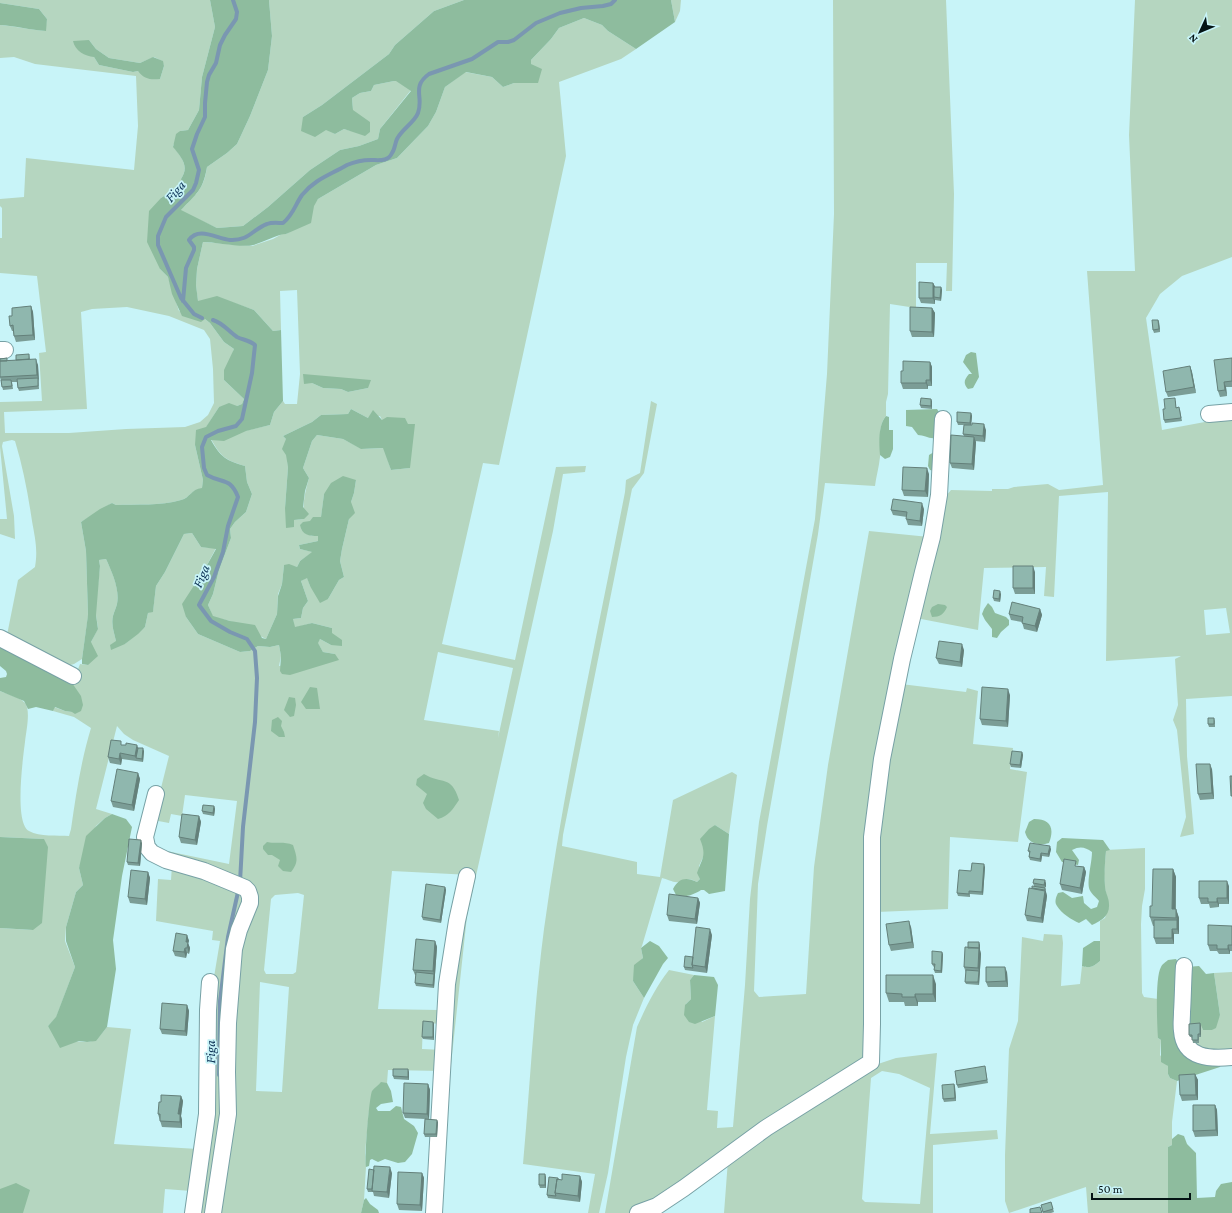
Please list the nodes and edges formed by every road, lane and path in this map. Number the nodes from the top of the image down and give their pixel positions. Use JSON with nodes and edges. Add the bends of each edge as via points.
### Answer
{"nodes":[{"id":1,"x":1232,"y":412,"type":"edge"},
{"id":2,"x":1209,"y":414,"type":"dead end"},
{"id":3,"x":943,"y":419,"type":"dead end"},
{"id":4,"x":0,"y":638,"type":"edge"},
{"id":5,"x":73,"y":676,"type":"dead end"},
{"id":6,"x":156,"y":794,"type":"dead end"},
{"id":7,"x":467,"y":876,"type":"dead end"},
{"id":8,"x":1184,"y":966,"type":"dead end"},
{"id":9,"x":210,"y":982,"type":"dead end"},
{"id":10,"x":1232,"y":1056,"type":"edge"},
{"id":11,"x":193,"y":1213,"type":"edge"},
{"id":12,"x":213,"y":1213,"type":"edge"},
{"id":13,"x":434,"y":1213,"type":"edge"},
{"id":14,"x":638,"y":1213,"type":"edge"}],
"edges":[{"from":1,"to":2,"type":"street"},
{"from":3,"to":14,"type":"street","via":[[939,495],[932,538],[899,674],[882,759],[872,836],[871,1062],[766,1128],[657,1206]]},
{"from":4,"to":5,"type":"street"},
{"from":6,"to":12,"type":"street","via":[[145,837],[147,847],[152,853],[245,888],[250,897],[234,949],[228,1023],[228,1114]]},
{"from":7,"to":13,"type":"street","via":[[447,984]]},
{"from":8,"to":10,"type":"street","via":[[1182,1032],[1185,1044],[1199,1056]]},
{"from":9,"to":11,"type":"street","via":[[207,1114]]}]}
